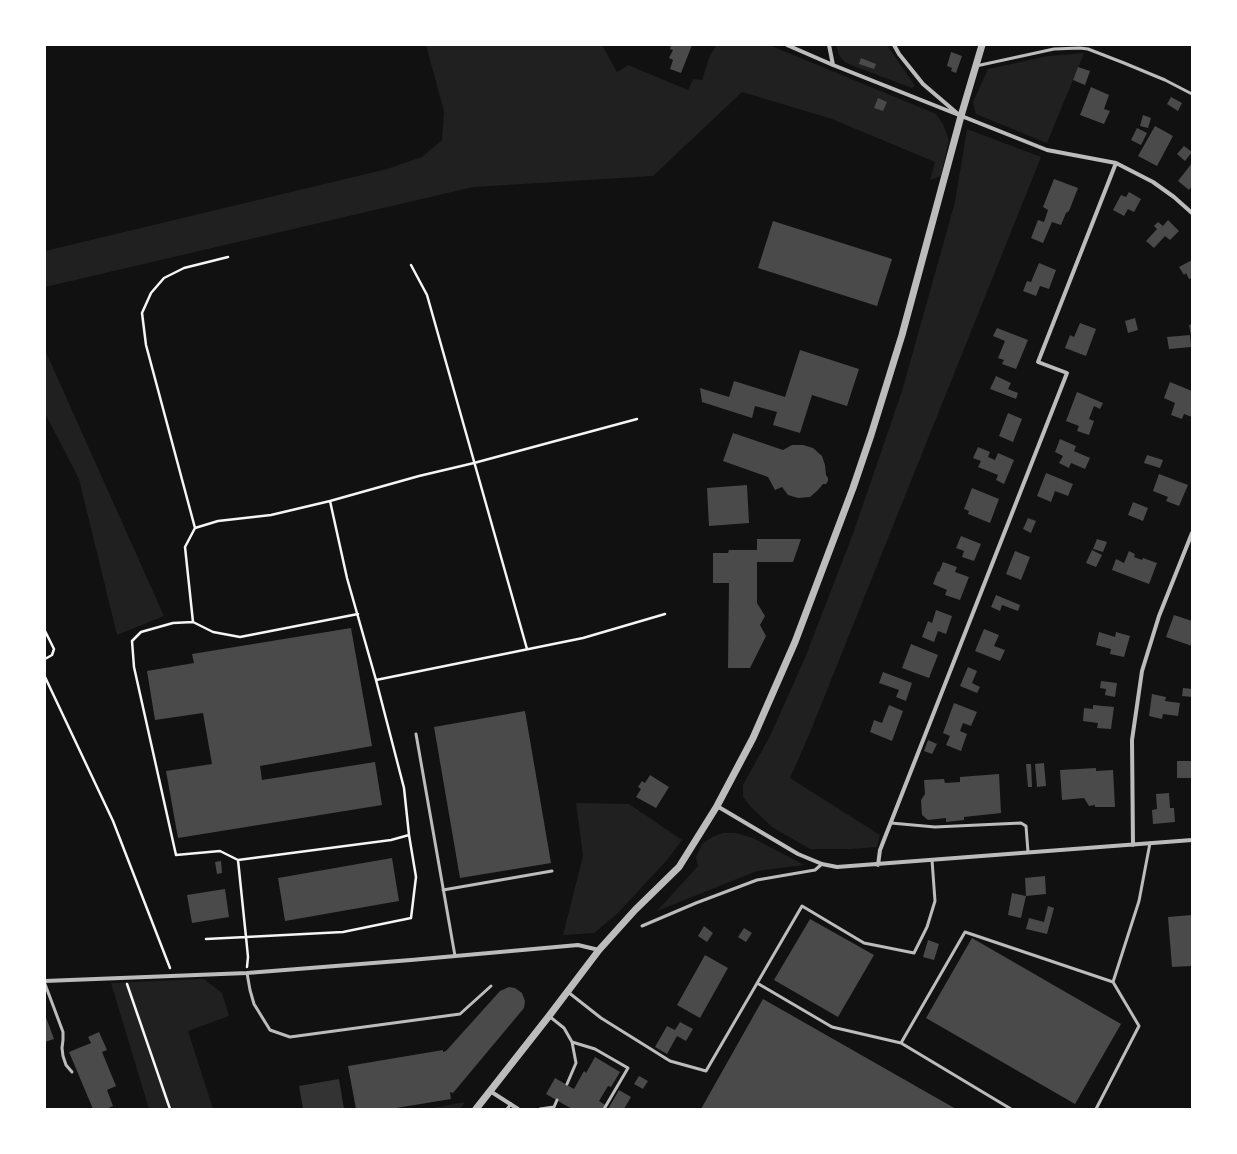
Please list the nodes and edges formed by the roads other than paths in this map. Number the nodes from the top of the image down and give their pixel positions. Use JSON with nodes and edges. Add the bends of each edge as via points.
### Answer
{"nodes":[{"id":1,"x":787,"y":45,"type":"edge"},
{"id":2,"x":829,"y":45,"type":"edge"},
{"id":3,"x":894,"y":45,"type":"edge"},
{"id":4,"x":982,"y":45,"type":"edge"},
{"id":5,"x":833,"y":65,"type":"junction"},
{"id":6,"x":976,"y":66,"type":"junction"},
{"id":7,"x":1192,"y":94,"type":"edge"},
{"id":8,"x":961,"y":116,"type":"junction"},
{"id":9,"x":1116,"y":163,"type":"junction"},
{"id":10,"x":1192,"y":213,"type":"edge"},
{"id":11,"x":1192,"y":532,"type":"edge"},
{"id":12,"x":416,"y":734,"type":"dead end"},
{"id":13,"x":717,"y":806,"type":"junction"},
{"id":14,"x":890,"y":823,"type":"junction"},
{"id":15,"x":1192,"y":840,"type":"edge"},
{"id":16,"x":1150,"y":843,"type":"junction"},
{"id":17,"x":1133,"y":845,"type":"junction"},
{"id":18,"x":1028,"y":852,"type":"junction"},
{"id":19,"x":932,"y":860,"type":"junction"},
{"id":20,"x":822,"y":864,"type":"junction"},
{"id":21,"x":878,"y":865,"type":"junction"},
{"id":22,"x":552,"y":871,"type":"dead end"},
{"id":23,"x":443,"y":890,"type":"junction"},
{"id":24,"x":642,"y":926,"type":"dead end"},
{"id":25,"x":599,"y":950,"type":"junction"},
{"id":26,"x":455,"y":956,"type":"junction"},
{"id":27,"x":247,"y":973,"type":"junction"},
{"id":28,"x":45,"y":982,"type":"edge"},
{"id":29,"x":1113,"y":982,"type":"junction"},
{"id":30,"x":757,"y":983,"type":"junction"},
{"id":31,"x":491,"y":986,"type":"dead end"},
{"id":32,"x":568,"y":992,"type":"junction"},
{"id":33,"x":549,"y":1016,"type":"junction"},
{"id":34,"x":572,"y":1042,"type":"junction"},
{"id":35,"x":901,"y":1043,"type":"junction"},
{"id":36,"x":72,"y":1072,"type":"dead end"},
{"id":37,"x":566,"y":1084,"type":"dead end"},
{"id":38,"x":490,"y":1091,"type":"junction"},
{"id":39,"x":557,"y":1100,"type":"dead end"},
{"id":40,"x":511,"y":1104,"type":"junction"},
{"id":41,"x":556,"y":1108,"type":"edge"},
{"id":42,"x":476,"y":1109,"type":"edge"},
{"id":43,"x":507,"y":1109,"type":"edge"},
{"id":44,"x":518,"y":1109,"type":"edge"},
{"id":45,"x":540,"y":1109,"type":"edge"},
{"id":46,"x":604,"y":1109,"type":"edge"},
{"id":47,"x":1011,"y":1109,"type":"edge"},
{"id":48,"x":1096,"y":1109,"type":"edge"}],
"edges":[{"from":1,"to":5,"type":"street"},
{"from":2,"to":5,"type":"street"},
{"from":3,"to":8,"type":"street","via":[[923,84]]},
{"from":4,"to":6,"type":"street"},
{"from":5,"to":8,"type":"street"},
{"from":6,"to":7,"type":"lane","via":[[1054,49],[1088,49],[1124,62]]},
{"from":6,"to":8,"type":"street"},
{"from":8,"to":9,"type":"street","via":[[1047,150]]},
{"from":8,"to":13,"type":"street","via":[[902,335],[853,488],[795,642],[753,738]]},
{"from":9,"to":10,"type":"street","via":[[1153,182]]},
{"from":9,"to":14,"type":"street","via":[[1038,362],[1067,373]]},
{"from":11,"to":17,"type":"street","via":[[1159,616],[1142,671],[1132,740]]},
{"from":12,"to":23,"type":"lane"},
{"from":13,"to":20,"type":"street","via":[[798,854]]},
{"from":13,"to":25,"type":"street","via":[[679,867]]},
{"from":14,"to":18,"type":"lane","via":[[935,827],[1021,823],[1026,826]]},
{"from":14,"to":21,"type":"street","via":[[880,850]]},
{"from":15,"to":16,"type":"street"},
{"from":16,"to":17,"type":"street"},
{"from":16,"to":29,"type":"lane","via":[[1139,901]]},
{"from":17,"to":18,"type":"street"},
{"from":18,"to":19,"type":"street"},
{"from":19,"to":21,"type":"street"},
{"from":19,"to":30,"type":"lane","via":[[935,901],[927,927],[914,953],[864,943],[802,906]]},
{"from":20,"to":21,"type":"street","via":[[836,867]]},
{"from":20,"to":24,"type":"lane","via":[[815,870],[757,880]]},
{"from":22,"to":23,"type":"lane"},
{"from":23,"to":26,"type":"lane"},
{"from":25,"to":26,"type":"street","via":[[578,945]]},
{"from":25,"to":32,"type":"street"},
{"from":26,"to":27,"type":"street"},
{"from":27,"to":28,"type":"street"},
{"from":27,"to":31,"type":"lane","via":[[254,1004],[270,1030],[290,1037],[460,1014]]},
{"from":28,"to":36,"type":"lane","via":[[63,1032],[63,1056]]},
{"from":29,"to":35,"type":"lane","via":[[965,932]]},
{"from":29,"to":48,"type":"lane","via":[[1139,1026]]},
{"from":30,"to":32,"type":"lane","via":[[706,1071],[670,1061],[601,1018]]},
{"from":30,"to":35,"type":"lane","via":[[832,1027]]},
{"from":32,"to":33,"type":"street"},
{"from":33,"to":34,"type":"lane","via":[[564,1028]]},
{"from":33,"to":38,"type":"street"},
{"from":34,"to":37,"type":"lane","via":[[576,1063]]},
{"from":34,"to":46,"type":"lane","via":[[596,1049],[628,1068]]},
{"from":35,"to":47,"type":"lane"},
{"from":38,"to":40,"type":"street"},
{"from":38,"to":42,"type":"street"},
{"from":39,"to":41,"type":"lane"},
{"from":40,"to":43,"type":"lane"},
{"from":40,"to":44,"type":"street"},
{"from":41,"to":45,"type":"lane"}]}
